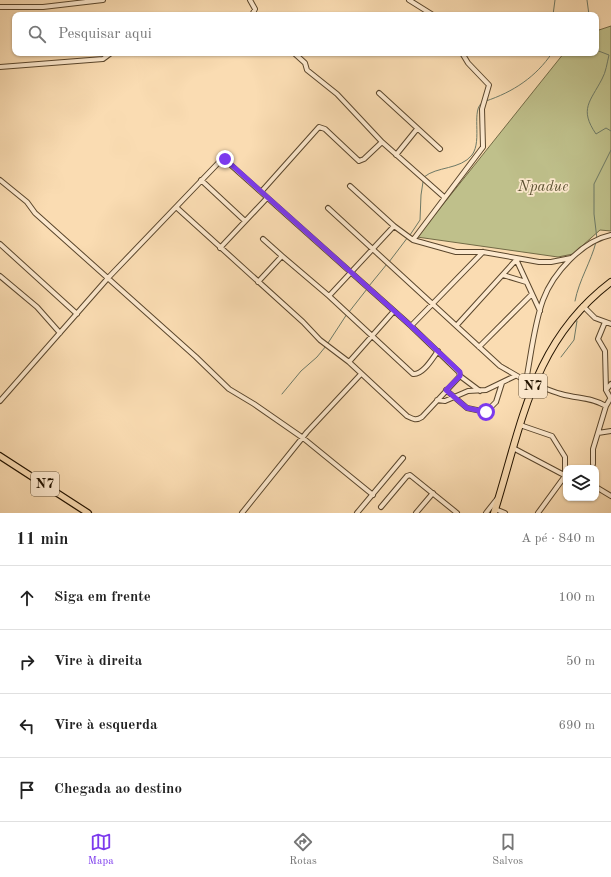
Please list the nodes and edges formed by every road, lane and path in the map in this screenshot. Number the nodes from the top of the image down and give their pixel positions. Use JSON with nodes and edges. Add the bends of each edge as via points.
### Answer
{"nodes":[{"id":1,"x":103,"y":0,"type":"edge"},
{"id":2,"x":250,"y":0,"type":"edge"},
{"id":3,"x":409,"y":0,"type":"edge"},
{"id":4,"x":0,"y":7,"type":"edge"},
{"id":5,"x":254,"y":12,"type":"edge"},
{"id":6,"x":428,"y":12,"type":"edge"},
{"id":7,"x":107,"y":56,"type":"edge"},
{"id":8,"x":297,"y":56,"type":"edge"},
{"id":9,"x":464,"y":56,"type":"edge"},
{"id":10,"x":0,"y":67,"type":"edge"},
{"id":11,"x":379,"y":93,"type":"dead end"},
{"id":12,"x":417,"y":129,"type":"junction"},
{"id":13,"x":382,"y":142,"type":"junction"},
{"id":14,"x":440,"y":149,"type":"dead end"},
{"id":15,"x":396,"y":155,"type":"junction"},
{"id":16,"x":0,"y":180,"type":"edge"},
{"id":17,"x":201,"y":180,"type":"junction"},
{"id":18,"x":350,"y":186,"type":"dead end"},
{"id":19,"x":261,"y":192,"type":"junction"},
{"id":20,"x":444,"y":197,"type":"junction"},
{"id":21,"x":267,"y":198,"type":"junction"},
{"id":22,"x":176,"y":207,"type":"junction"},
{"id":23,"x":328,"y":208,"type":"dead end"},
{"id":24,"x":245,"y":221,"type":"junction"},
{"id":25,"x":394,"y":226,"type":"junction"},
{"id":26,"x":611,"y":235,"type":"edge"},
{"id":27,"x":263,"y":239,"type":"dead end"},
{"id":28,"x":413,"y":240,"type":"junction"},
{"id":29,"x":0,"y":244,"type":"edge"},
{"id":30,"x":220,"y":248,"type":"junction"},
{"id":31,"x":372,"y":249,"type":"junction"},
{"id":32,"x":483,"y":252,"type":"junction"},
{"id":33,"x":282,"y":256,"type":"junction"},
{"id":34,"x":515,"y":258,"type":"junction"},
{"id":35,"x":571,"y":258,"type":"junction"},
{"id":36,"x":350,"y":273,"type":"junction"},
{"id":37,"x":503,"y":275,"type":"junction"},
{"id":38,"x":0,"y":276,"type":"edge"},
{"id":39,"x":108,"y":278,"type":"junction"},
{"id":40,"x":258,"y":282,"type":"junction"},
{"id":41,"x":526,"y":282,"type":"junction"},
{"id":42,"x":611,"y":282,"type":"edge"},
{"id":43,"x":532,"y":294,"type":"junction"},
{"id":44,"x":329,"y":296,"type":"junction"},
{"id":45,"x":433,"y":303,"type":"junction"},
{"id":46,"x":583,"y":306,"type":"junction"},
{"id":47,"x":394,"y":311,"type":"junction"},
{"id":48,"x":540,"y":311,"type":"junction"},
{"id":49,"x":76,"y":314,"type":"junction"},
{"id":50,"x":605,"y":322,"type":"junction"},
{"id":51,"x":611,"y":324,"type":"edge"},
{"id":52,"x":456,"y":325,"type":"junction"},
{"id":53,"x":411,"y":326,"type":"junction"},
{"id":54,"x":60,"y":333,"type":"junction"},
{"id":55,"x":372,"y":336,"type":"junction"},
{"id":56,"x":479,"y":347,"type":"junction"},
{"id":57,"x":438,"y":352,"type":"junction"},
{"id":58,"x":349,"y":362,"type":"junction"},
{"id":59,"x":361,"y":374,"type":"junction"},
{"id":60,"x":460,"y":376,"type":"junction"},
{"id":61,"x":515,"y":376,"type":"junction"},
{"id":62,"x":526,"y":381,"type":"junction"},
{"id":63,"x":503,"y":382,"type":"junction"},
{"id":64,"x":534,"y":384,"type":"junction"},
{"id":65,"x":611,"y":384,"type":"edge"},
{"id":66,"x":446,"y":390,"type":"junction"},
{"id":67,"x":606,"y":390,"type":"junction"},
{"id":68,"x":480,"y":391,"type":"junction"},
{"id":69,"x":454,"y":396,"type":"junction"},
{"id":70,"x":611,"y":399,"type":"edge"},
{"id":71,"x":437,"y":400,"type":"junction"},
{"id":72,"x":0,"y":401,"type":"edge"},
{"id":73,"x":606,"y":406,"type":"junction"},
{"id":74,"x":520,"y":425,"type":"junction"},
{"id":75,"x":611,"y":431,"type":"edge"},
{"id":76,"x":598,"y":433,"type":"junction"},
{"id":77,"x":302,"y":438,"type":"junction"},
{"id":78,"x":513,"y":448,"type":"junction"},
{"id":79,"x":0,"y":456,"type":"edge"},
{"id":80,"x":404,"y":458,"type":"dead end"},
{"id":81,"x":593,"y":464,"type":"dead end"},
{"id":82,"x":565,"y":465,"type":"edge"},
{"id":83,"x":563,"y":474,"type":"edge"},
{"id":84,"x":563,"y":480,"type":"edge"},
{"id":85,"x":599,"y":489,"type":"edge"},
{"id":86,"x":433,"y":493,"type":"junction"},
{"id":87,"x":373,"y":494,"type":"junction"},
{"id":88,"x":611,"y":496,"type":"edge"},
{"id":89,"x":499,"y":497,"type":"junction"},
{"id":90,"x":381,"y":507,"type":"dead end"},
{"id":91,"x":495,"y":511,"type":"edge"},
{"id":92,"x":88,"y":513,"type":"edge"},
{"id":93,"x":242,"y":513,"type":"edge"},
{"id":94,"x":357,"y":513,"type":"edge"},
{"id":95,"x":416,"y":513,"type":"edge"},
{"id":96,"x":457,"y":513,"type":"edge"},
{"id":97,"x":486,"y":513,"type":"edge"},
{"id":98,"x":505,"y":513,"type":"edge"},
{"id":99,"x":538,"y":513,"type":"edge"}],
"edges":[{"from":1,"to":4,"type":"street","via":[[43,7]]},
{"from":2,"to":5,"type":"street","via":[[255,9]]},
{"from":3,"to":6,"type":"street"},
{"from":7,"to":10,"type":"street","via":[[103,59]]},
{"from":8,"to":13,"type":"street","via":[[307,70],[337,94]]},
{"from":9,"to":20,"type":"street","via":[[489,85],[482,110],[483,147]]},
{"from":11,"to":12,"type":"street"},
{"from":12,"to":14,"type":"street"},
{"from":12,"to":15,"type":"street"},
{"from":13,"to":15,"type":"street"},
{"from":13,"to":19,"type":"street","via":[[359,161],[325,129],[319,127]]},
{"from":15,"to":20,"type":"street"},
{"from":16,"to":39,"type":"street"},
{"from":17,"to":19,"type":"street","via":[[223,158]]},
{"from":17,"to":22,"type":"street"},
{"from":17,"to":24,"type":"street"},
{"from":18,"to":25,"type":"street"},
{"from":19,"to":21,"type":"street"},
{"from":20,"to":28,"type":"street"},
{"from":21,"to":24,"type":"street"},
{"from":21,"to":36,"type":"street"},
{"from":22,"to":30,"type":"street"},
{"from":22,"to":39,"type":"street"},
{"from":23,"to":31,"type":"street"},
{"from":24,"to":30,"type":"street"},
{"from":25,"to":28,"type":"street"},
{"from":25,"to":31,"type":"street"},
{"from":26,"to":35,"type":"street","via":[[584,247]]},
{"from":27,"to":33,"type":"street"},
{"from":28,"to":32,"type":"street","via":[[456,252]]},
{"from":29,"to":49,"type":"street"},
{"from":30,"to":40,"type":"street"},
{"from":31,"to":36,"type":"street"},
{"from":31,"to":45,"type":"street"},
{"from":32,"to":34,"type":"street"},
{"from":32,"to":45,"type":"street"},
{"from":33,"to":40,"type":"street"},
{"from":33,"to":44,"type":"street"},
{"from":34,"to":35,"type":"street","via":[[545,263]]},
{"from":34,"to":37,"type":"street"},
{"from":34,"to":41,"type":"street"},
{"from":35,"to":48,"type":"street","via":[[550,285]]},
{"from":36,"to":44,"type":"street"},
{"from":36,"to":47,"type":"street"},
{"from":37,"to":41,"type":"street"},
{"from":37,"to":52,"type":"street"},
{"from":38,"to":54,"type":"street","via":[[37,307]]},
{"from":39,"to":49,"type":"street"},
{"from":39,"to":77,"type":"street","via":[[229,389]]},
{"from":40,"to":58,"type":"street","via":[[320,340]]},
{"from":41,"to":43,"type":"street"},
{"from":42,"to":46,"type":"highway","number":"N7"},
{"from":43,"to":48,"type":"street"},
{"from":43,"to":56,"type":"street"},
{"from":44,"to":55,"type":"street"},
{"from":45,"to":52,"type":"street"},
{"from":45,"to":53,"type":"street"},
{"from":46,"to":50,"type":"street","via":[[595,318]]},
{"from":46,"to":64,"type":"highway","number":"N7","via":[[556,339]]},
{"from":47,"to":53,"type":"street"},
{"from":47,"to":55,"type":"street"},
{"from":48,"to":62,"type":"street"},
{"from":49,"to":54,"type":"street"},
{"from":50,"to":51,"type":"street"},
{"from":50,"to":67,"type":"street","via":[[598,337],[605,351]]},
{"from":52,"to":56,"type":"street"},
{"from":53,"to":57,"type":"street"},
{"from":54,"to":72,"type":"street"},
{"from":55,"to":57,"type":"street","via":[[415,374]]},
{"from":55,"to":58,"type":"street"},
{"from":56,"to":61,"type":"street"},
{"from":57,"to":60,"type":"street","via":[[460,372]]},
{"from":58,"to":59,"type":"street"},
{"from":59,"to":71,"type":"street","via":[[413,419],[422,417]]},
{"from":59,"to":77,"type":"street"},
{"from":60,"to":66,"type":"street"},
{"from":60,"to":68,"type":"street"},
{"from":61,"to":62,"type":"street"},
{"from":61,"to":63,"type":"street"},
{"from":62,"to":64,"type":"street"},
{"from":63,"to":68,"type":"street"},
{"from":63,"to":69,"type":"street","via":[[496,402],[486,412],[467,408]]},
{"from":64,"to":73,"type":"street","via":[[560,394],[594,399]]},
{"from":64,"to":74,"type":"highway","number":"N7"},
{"from":65,"to":67,"type":"street"},
{"from":66,"to":69,"type":"street"},
{"from":66,"to":71,"type":"street"},
{"from":67,"to":70,"type":"street"},
{"from":68,"to":69,"type":"street","via":[[468,391]]},
{"from":69,"to":71,"type":"street","via":[[442,402]]},
{"from":70,"to":73,"type":"street"},
{"from":73,"to":76,"type":"street"},
{"from":74,"to":78,"type":"highway","number":"N7"},
{"from":74,"to":82,"type":"street","via":[[552,436],[565,457]]},
{"from":75,"to":76,"type":"street"},
{"from":76,"to":81,"type":"street","via":[[592,449]]},
{"from":77,"to":87,"type":"street"},
{"from":77,"to":93,"type":"street"},
{"from":78,"to":83,"type":"street"},
{"from":78,"to":89,"type":"highway","number":"N7"},
{"from":79,"to":92,"type":"main road","number":"N7"},
{"from":80,"to":87,"type":"street"},
{"from":84,"to":99,"type":"street"},
{"from":85,"to":88,"type":"street"},
{"from":86,"to":90,"type":"street","via":[[410,474]]},
{"from":86,"to":95,"type":"street"},
{"from":86,"to":96,"type":"street"},
{"from":87,"to":94,"type":"street"},
{"from":89,"to":91,"type":"highway","number":"N7"},
{"from":89,"to":97,"type":"street"},
{"from":91,"to":98,"type":"street"}]}
